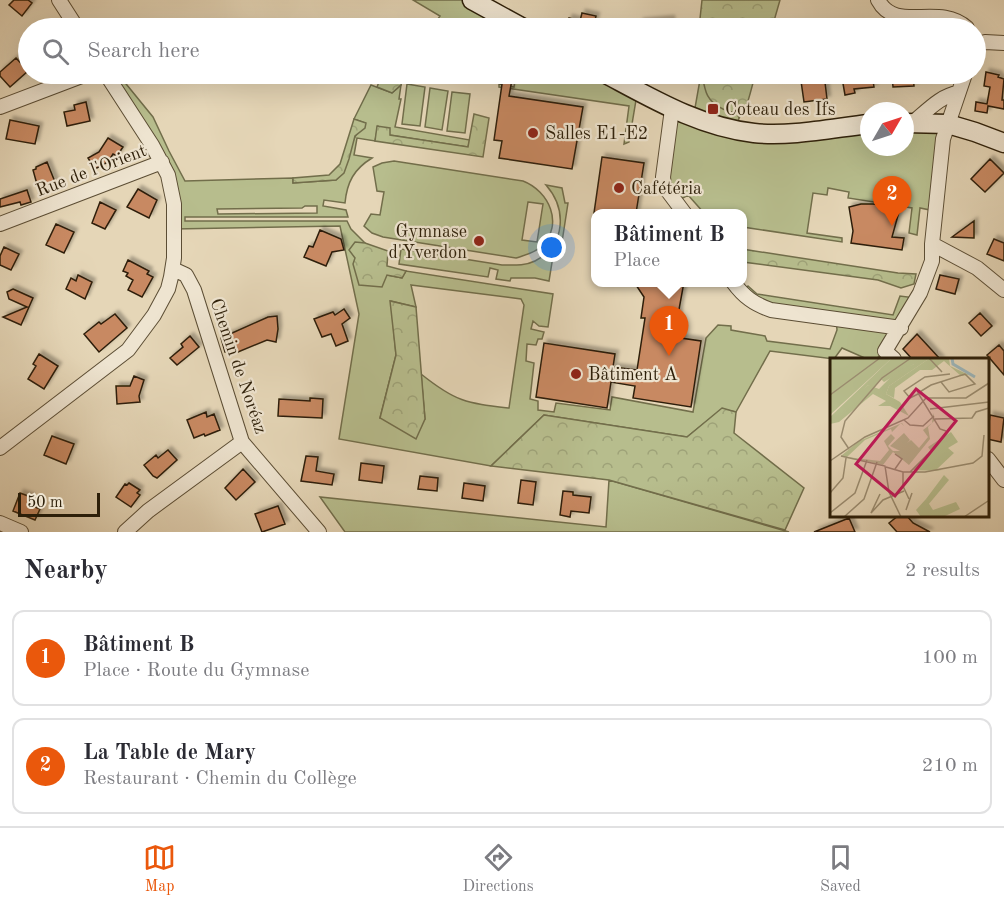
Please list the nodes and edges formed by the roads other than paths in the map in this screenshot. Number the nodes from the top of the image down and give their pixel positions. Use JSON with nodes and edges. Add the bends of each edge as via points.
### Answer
{"nodes":[{"id":1,"x":59,"y":0,"type":"edge"},
{"id":2,"x":472,"y":0,"type":"edge"},
{"id":3,"x":878,"y":0,"type":"edge"},
{"id":4,"x":71,"y":18,"type":"edge"},
{"id":5,"x":505,"y":18,"type":"edge"},
{"id":6,"x":909,"y":18,"type":"edge"},
{"id":7,"x":909,"y":18,"type":"edge"},
{"id":8,"x":947,"y":18,"type":"edge"},
{"id":9,"x":986,"y":42,"type":"edge"},
{"id":10,"x":1004,"y":43,"type":"edge"},
{"id":11,"x":61,"y":84,"type":"edge"},
{"id":12,"x":112,"y":84,"type":"edge"},
{"id":13,"x":625,"y":84,"type":"edge"},
{"id":14,"x":962,"y":84,"type":"edge"},
{"id":15,"x":958,"y":93,"type":"junction"},
{"id":16,"x":0,"y":107,"type":"edge"},
{"id":17,"x":672,"y":109,"type":"junction"},
{"id":18,"x":914,"y":120,"type":"edge"},
{"id":19,"x":914,"y":124,"type":"edge"},
{"id":20,"x":948,"y":124,"type":"junction"},
{"id":21,"x":860,"y":125,"type":"edge"},
{"id":22,"x":1004,"y":143,"type":"edge"},
{"id":23,"x":162,"y":162,"type":"junction"},
{"id":24,"x":681,"y":209,"type":"edge"},
{"id":25,"x":0,"y":224,"type":"edge"},
{"id":26,"x":932,"y":243,"type":"junction"},
{"id":27,"x":173,"y":269,"type":"junction"},
{"id":28,"x":737,"y":287,"type":"edge"},
{"id":29,"x":1004,"y":290,"type":"edge"},
{"id":30,"x":901,"y":328,"type":"junction"},
{"id":31,"x":892,"y":358,"type":"edge"},
{"id":32,"x":242,"y":441,"type":"junction"},
{"id":33,"x":0,"y":448,"type":"edge"},
{"id":34,"x":989,"y":461,"type":"edge"},
{"id":35,"x":1004,"y":480,"type":"edge"},
{"id":36,"x":0,"y":523,"type":"edge"},
{"id":37,"x":21,"y":532,"type":"edge"},
{"id":38,"x":126,"y":532,"type":"edge"},
{"id":39,"x":319,"y":532,"type":"edge"}],
"edges":[{"from":1,"to":4,"type":"street"},
{"from":2,"to":5,"type":"street"},
{"from":3,"to":7,"type":"street","via":[[884,10]]},
{"from":6,"to":8,"type":"street"},
{"from":9,"to":10,"type":"street"},
{"from":11,"to":16,"type":"street"},
{"from":12,"to":23,"type":"street"},
{"from":13,"to":17,"type":"street"},
{"from":14,"to":15,"type":"street"},
{"from":15,"to":18,"type":"street","via":[[940,100]]},
{"from":15,"to":20,"type":"street"},
{"from":17,"to":21,"type":"street","via":[[716,126],[755,133]]},
{"from":17,"to":24,"type":"street","via":[[663,177],[664,186]]},
{"from":19,"to":20,"type":"street"},
{"from":20,"to":22,"type":"street"},
{"from":20,"to":26,"type":"street"},
{"from":23,"to":25,"type":"street","name":"Rue de l'Orient"},
{"from":23,"to":27,"type":"street","via":[[174,204]]},
{"from":26,"to":29,"type":"street","via":[[976,268]]},
{"from":26,"to":30,"type":"street","via":[[932,261]]},
{"from":27,"to":32,"type":"street","name":"Chemin de Noréaz","via":[[186,275],[194,290]]},
{"from":27,"to":33,"type":"street","via":[[162,302],[128,350]]},
{"from":28,"to":30,"type":"street","via":[[745,297],[771,310]]},
{"from":30,"to":31,"type":"street","via":[[885,351]]},
{"from":32,"to":38,"type":"street"},
{"from":32,"to":39,"type":"street","name":"Chemin de Noréaz"},
{"from":34,"to":35,"type":"street"},
{"from":36,"to":37,"type":"street"}]}
